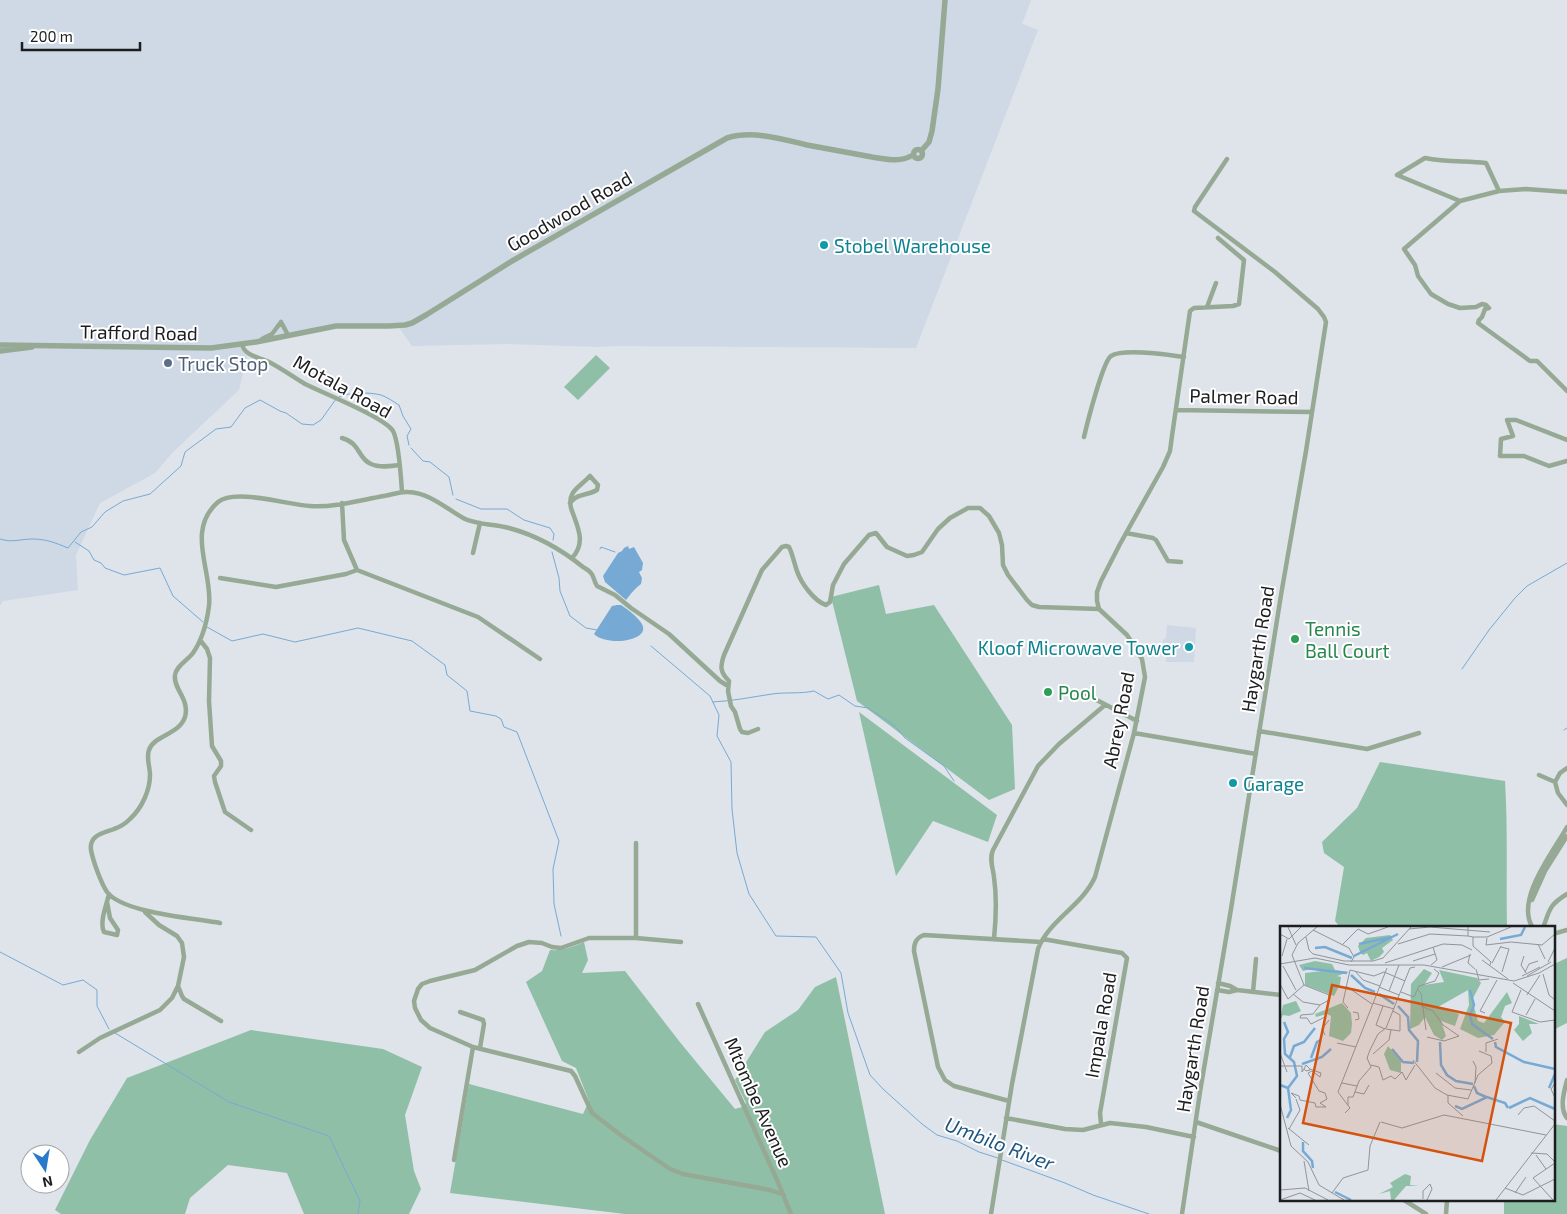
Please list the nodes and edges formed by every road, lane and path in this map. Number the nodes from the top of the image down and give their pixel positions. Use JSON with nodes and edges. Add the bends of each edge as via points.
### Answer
{"nodes":[{"id":1,"x":945,"y":0,"type":"edge"},
{"id":2,"x":1227,"y":159,"type":"dead end"},
{"id":3,"x":1499,"y":192,"type":"junction"},
{"id":4,"x":1567,"y":192,"type":"edge"},
{"id":5,"x":1460,"y":201,"type":"junction"},
{"id":6,"x":1218,"y":238,"type":"dead end"},
{"id":7,"x":1216,"y":283,"type":"dead end"},
{"id":8,"x":1207,"y":307,"type":"junction"},
{"id":9,"x":288,"y":335,"type":"junction"},
{"id":10,"x":256,"y":342,"type":"junction"},
{"id":11,"x":242,"y":344,"type":"junction"},
{"id":12,"x":0,"y":345,"type":"edge"},
{"id":13,"x":36,"y":346,"type":"junction"},
{"id":14,"x":0,"y":351,"type":"edge"},
{"id":15,"x":1184,"y":357,"type":"junction"},
{"id":16,"x":1567,"y":391,"type":"edge"},
{"id":17,"x":1176,"y":410,"type":"junction"},
{"id":18,"x":1312,"y":412,"type":"junction"},
{"id":19,"x":1084,"y":437,"type":"dead end"},
{"id":20,"x":342,"y":438,"type":"dead end"},
{"id":21,"x":1567,"y":440,"type":"edge"},
{"id":22,"x":1567,"y":461,"type":"edge"},
{"id":23,"x":399,"y":465,"type":"junction"},
{"id":24,"x":402,"y":492,"type":"junction"},
{"id":25,"x":342,"y":503,"type":"junction"},
{"id":26,"x":570,"y":503,"type":"junction"},
{"id":27,"x":480,"y":523,"type":"junction"},
{"id":28,"x":1126,"y":532,"type":"junction"},
{"id":29,"x":473,"y":554,"type":"dead end"},
{"id":30,"x":572,"y":558,"type":"junction"},
{"id":31,"x":1181,"y":562,"type":"dead end"},
{"id":32,"x":357,"y":570,"type":"junction"},
{"id":33,"x":220,"y":578,"type":"dead end"},
{"id":34,"x":1099,"y":609,"type":"junction"},
{"id":35,"x":200,"y":640,"type":"junction"},
{"id":36,"x":540,"y":659,"type":"dead end"},
{"id":37,"x":728,"y":686,"type":"junction"},
{"id":38,"x":1087,"y":695,"type":"dead end"},
{"id":39,"x":1105,"y":706,"type":"junction"},
{"id":40,"x":1137,"y":721,"type":"junction"},
{"id":41,"x":758,"y":729,"type":"dead end"},
{"id":42,"x":1259,"y":731,"type":"junction"},
{"id":43,"x":1419,"y":732,"type":"dead end"},
{"id":44,"x":1134,"y":733,"type":"junction"},
{"id":45,"x":1256,"y":754,"type":"junction"},
{"id":46,"x":1567,"y":768,"type":"edge"},
{"id":47,"x":1539,"y":776,"type":"dead end"},
{"id":48,"x":1555,"y":782,"type":"junction"},
{"id":49,"x":1567,"y":805,"type":"edge"},
{"id":50,"x":1567,"y":827,"type":"edge"},
{"id":51,"x":251,"y":830,"type":"dead end"},
{"id":52,"x":1567,"y":836,"type":"edge"},
{"id":53,"x":636,"y":843,"type":"dead end"},
{"id":54,"x":108,"y":893,"type":"junction"},
{"id":55,"x":1567,"y":894,"type":"edge"},
{"id":56,"x":108,"y":902,"type":"junction"},
{"id":57,"x":144,"y":911,"type":"junction"},
{"id":58,"x":1529,"y":911,"type":"junction"},
{"id":59,"x":220,"y":923,"type":"dead end"},
{"id":60,"x":1532,"y":926,"type":"edge"},
{"id":61,"x":1544,"y":926,"type":"edge"},
{"id":62,"x":1567,"y":930,"type":"edge"},
{"id":63,"x":1554,"y":934,"type":"edge"},
{"id":64,"x":636,"y":938,"type":"junction"},
{"id":65,"x":994,"y":939,"type":"junction"},
{"id":66,"x":1042,"y":940,"type":"junction"},
{"id":67,"x":681,"y":942,"type":"dead end"},
{"id":68,"x":1256,"y":959,"type":"dead end"},
{"id":69,"x":1218,"y":983,"type":"junction"},
{"id":70,"x":178,"y":986,"type":"junction"},
{"id":71,"x":1217,"y":990,"type":"junction"},
{"id":72,"x":1237,"y":990,"type":"junction"},
{"id":73,"x":1253,"y":992,"type":"junction"},
{"id":74,"x":1280,"y":995,"type":"edge"},
{"id":75,"x":698,"y":1004,"type":"dead end"},
{"id":76,"x":460,"y":1012,"type":"dead end"},
{"id":77,"x":221,"y":1021,"type":"dead end"},
{"id":78,"x":473,"y":1047,"type":"junction"},
{"id":79,"x":480,"y":1048,"type":"junction"},
{"id":80,"x":79,"y":1052,"type":"dead end"},
{"id":81,"x":1567,"y":1080,"type":"edge"},
{"id":82,"x":1009,"y":1102,"type":"junction"},
{"id":83,"x":1006,"y":1118,"type":"junction"},
{"id":84,"x":1567,"y":1118,"type":"edge"},
{"id":85,"x":1196,"y":1122,"type":"junction"},
{"id":86,"x":1102,"y":1124,"type":"junction"},
{"id":87,"x":1194,"y":1137,"type":"junction"},
{"id":88,"x":1280,"y":1151,"type":"edge"},
{"id":89,"x":454,"y":1160,"type":"dead end"},
{"id":90,"x":784,"y":1195,"type":"junction"},
{"id":91,"x":1407,"y":1202,"type":"edge"},
{"id":92,"x":1182,"y":1213,"type":"edge"},
{"id":93,"x":791,"y":1214,"type":"edge"},
{"id":94,"x":991,"y":1214,"type":"edge"},
{"id":95,"x":1426,"y":1214,"type":"edge"}],
"edges":[{"from":1,"to":9,"type":"street","name":"Goodwood Road","via":[[932,131],[921,152],[915,150],[913,155],[902,160],[772,137],[735,135],[721,140],[512,261],[412,323],[336,326]]},
{"from":2,"to":18,"type":"street","name":"Haygarth Road","via":[[1194,211],[1275,272],[1324,316],[1326,324]]},
{"from":3,"to":4,"type":"street","via":[[1526,189]]},
{"from":3,"to":5,"type":"street"},
{"from":3,"to":5,"type":"street","via":[[1486,163],[1443,162],[1425,158],[1397,175]]},
{"from":5,"to":16,"type":"street","via":[[1404,250],[1415,265],[1418,276],[1432,294],[1448,304],[1460,308],[1486,305],[1489,308],[1478,324],[1530,361],[1537,361]]},
{"from":6,"to":8,"type":"street","via":[[1244,260],[1239,304]]},
{"from":7,"to":8,"type":"street"},
{"from":8,"to":15,"type":"street","via":[[1190,311]]},
{"from":9,"to":10,"type":"street","name":"Goodwood Road"},
{"from":9,"to":10,"type":"street","via":[[281,322],[272,334]]},
{"from":10,"to":11,"type":"street","name":"Goodwood Road"},
{"from":11,"to":13,"type":"street","name":"Trafford Road","via":[[211,348]]},
{"from":11,"to":23,"type":"street","name":"Motala Road","via":[[248,354],[389,427],[395,437]]},
{"from":12,"to":13,"type":"street","name":"Trafford Road"},
{"from":13,"to":14,"type":"street","name":"Trafford Road"},
{"from":15,"to":17,"type":"street"},
{"from":15,"to":19,"type":"street","via":[[1154,353],[1110,357]]},
{"from":17,"to":18,"type":"street","name":"Palmer Road"},
{"from":17,"to":28,"type":"street","via":[[1166,460]]},
{"from":18,"to":42,"type":"street","name":"Haygarth Road"},
{"from":20,"to":23,"type":"street","via":[[353,443],[369,463]]},
{"from":21,"to":22,"type":"street","via":[[1516,420],[1507,420],[1513,436],[1501,439],[1500,456],[1524,456],[1549,466]]},
{"from":23,"to":24,"type":"street","name":"Motala Road"},
{"from":24,"to":25,"type":"street"},
{"from":24,"to":27,"type":"street","via":[[429,496],[462,517]]},
{"from":25,"to":32,"type":"street","via":[[345,543]]},
{"from":25,"to":35,"type":"street","via":[[306,506],[237,496],[217,503],[208,516],[202,536],[210,598]]},
{"from":26,"to":26,"type":"street","via":[[577,496],[597,489],[598,485],[590,476],[573,491]]},
{"from":26,"to":30,"type":"street","via":[[580,535],[580,546]]},
{"from":27,"to":29,"type":"street"},
{"from":27,"to":30,"type":"street","via":[[510,528]]},
{"from":28,"to":31,"type":"street","via":[[1153,538],[1168,560]]},
{"from":28,"to":34,"type":"street","via":[[1099,585]]},
{"from":30,"to":37,"type":"street","via":[[590,572],[596,585],[669,634]]},
{"from":32,"to":33,"type":"street","via":[[276,587]]},
{"from":32,"to":36,"type":"street","via":[[478,617]]},
{"from":34,"to":37,"type":"street","via":[[1032,605],[1005,570],[999,533],[989,516],[980,508],[968,508],[950,518],[922,552],[914,555],[907,556],[887,547],[878,534],[872,533],[844,564],[833,585],[830,602],[825,605],[813,596],[799,576],[789,547],[782,547],[762,570],[724,656],[720,668],[729,681]]},
{"from":34,"to":40,"type":"street","name":"Abrey Road","via":[[1127,635],[1142,659],[1145,685]]},
{"from":35,"to":51,"type":"street","via":[[210,658],[212,746],[221,761],[214,776],[215,782],[225,812]]},
{"from":35,"to":54,"type":"street","via":[[176,671],[176,682],[186,708],[185,716],[176,729],[149,749],[150,781],[139,809],[127,822],[99,834],[91,843]]},
{"from":37,"to":41,"type":"street","via":[[731,706],[742,732]]},
{"from":38,"to":39,"type":"street"},
{"from":39,"to":40,"type":"street"},
{"from":39,"to":65,"type":"street","via":[[1039,764],[993,850]]},
{"from":40,"to":44,"type":"street","name":"Abrey Road"},
{"from":42,"to":43,"type":"street","via":[[1371,749]]},
{"from":42,"to":45,"type":"street","name":"Haygarth Road"},
{"from":44,"to":45,"type":"street"},
{"from":44,"to":66,"type":"street","name":"Abrey Road","via":[[1093,880]]},
{"from":45,"to":69,"type":"street","name":"Haygarth Road"},
{"from":46,"to":48,"type":"street"},
{"from":47,"to":48,"type":"street"},
{"from":48,"to":49,"type":"street"},
{"from":50,"to":58,"type":"street","via":[[1540,870]]},
{"from":52,"to":58,"type":"street","via":[[1545,871]]},
{"from":53,"to":64,"type":"street"},
{"from":54,"to":56,"type":"street"},
{"from":54,"to":57,"type":"street"},
{"from":55,"to":61,"type":"street","via":[[1550,908]]},
{"from":56,"to":56,"type":"street","via":[[103,930],[116,935],[118,930],[108,913]]},
{"from":57,"to":59,"type":"street"},
{"from":57,"to":70,"type":"street","via":[[182,943],[184,957]]},
{"from":58,"to":60,"type":"street"},
{"from":62,"to":63,"type":"street"},
{"from":64,"to":67,"type":"street"},
{"from":64,"to":78,"type":"street","via":[[586,938],[561,948],[530,942],[470,971],[422,984],[414,1001],[421,1020],[430,1028]]},
{"from":65,"to":66,"type":"street","name":"Impala Road"},
{"from":65,"to":82,"type":"street","name":"Impala Road","via":[[924,935],[916,940],[914,947],[938,1067],[943,1077],[954,1086]]},
{"from":66,"to":82,"type":"street","name":"Abrey Road"},
{"from":66,"to":86,"type":"street","name":"Impala Road","via":[[1122,953],[1126,958],[1100,1113]]},
{"from":68,"to":73,"type":"street"},
{"from":69,"to":71,"type":"street","name":"Haygarth Road"},
{"from":69,"to":72,"type":"street"},
{"from":70,"to":77,"type":"street","via":[[182,998]]},
{"from":70,"to":80,"type":"street","via":[[160,1010],[100,1038]]},
{"from":71,"to":72,"type":"street"},
{"from":71,"to":85,"type":"street","name":"Haygarth Road"},
{"from":72,"to":73,"type":"street"},
{"from":73,"to":74,"type":"street"},
{"from":75,"to":90,"type":"street","name":"Mtombe Avenue"},
{"from":76,"to":79,"type":"street","via":[[483,1020]]},
{"from":78,"to":79,"type":"street"},
{"from":78,"to":89,"type":"street"},
{"from":79,"to":90,"type":"street","via":[[570,1071],[592,1114],[674,1171]]},
{"from":81,"to":84,"type":"street","via":[[1563,1107]]},
{"from":82,"to":83,"type":"street","name":"Abrey Road"},
{"from":83,"to":86,"type":"street","via":[[1071,1130]]},
{"from":83,"to":94,"type":"street","name":"Abrey Road"},
{"from":85,"to":87,"type":"street","name":"Haygarth Road"},
{"from":85,"to":88,"type":"street"},
{"from":86,"to":87,"type":"street"},
{"from":87,"to":92,"type":"street","name":"Haygarth Road"},
{"from":90,"to":93,"type":"street","name":"Mtombe Avenue"},
{"from":91,"to":95,"type":"street"}]}
